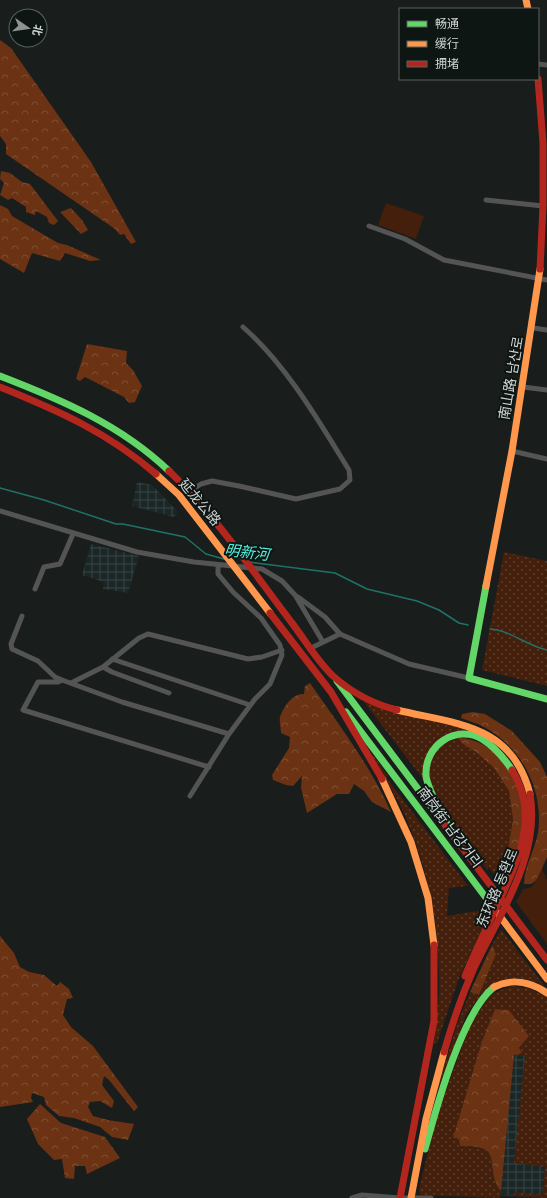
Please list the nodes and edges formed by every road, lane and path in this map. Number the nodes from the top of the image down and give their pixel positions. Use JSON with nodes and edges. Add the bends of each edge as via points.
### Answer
{"nodes":[{"id":1,"x":538,"y":80,"type":"edge"},
{"id":2,"x":486,"y":200,"type":"dead end"},
{"id":3,"x":545,"y":207,"type":"edge"},
{"id":4,"x":369,"y":226,"type":"dead end"},
{"id":5,"x":539,"y":279,"type":"junction"},
{"id":6,"x":547,"y":280,"type":"edge"},
{"id":7,"x":242,"y":327,"type":"dead end"},
{"id":8,"x":533,"y":328,"type":"junction"},
{"id":9,"x":547,"y":330,"type":"edge"},
{"id":10,"x":0,"y":376,"type":"edge"},
{"id":11,"x":523,"y":386,"type":"junction"},
{"id":12,"x":0,"y":387,"type":"edge"},
{"id":13,"x":547,"y":390,"type":"edge"},
{"id":14,"x":512,"y":451,"type":"junction"},
{"id":15,"x":547,"y":459,"type":"edge"},
{"id":16,"x":190,"y":491,"type":"junction"},
{"id":17,"x":0,"y":511,"type":"edge"},
{"id":18,"x":73,"y":534,"type":"junction"},
{"id":19,"x":218,"y":566,"type":"junction"},
{"id":20,"x":35,"y":589,"type":"dead end"},
{"id":21,"x":295,"y":595,"type":"junction"},
{"id":22,"x":270,"y":612,"type":"junction"},
{"id":23,"x":22,"y":616,"type":"dead end"},
{"id":24,"x":261,"y":618,"type":"junction"},
{"id":25,"x":340,"y":634,"type":"junction"},
{"id":26,"x":323,"y":642,"type":"junction"},
{"id":27,"x":311,"y":648,"type":"junction"},
{"id":28,"x":282,"y":650,"type":"junction"},
{"id":29,"x":112,"y":660,"type":"junction"},
{"id":30,"x":103,"y":667,"type":"junction"},
{"id":31,"x":332,"y":676,"type":"junction"},
{"id":32,"x":468,"y":678,"type":"junction"},
{"id":33,"x":62,"y":680,"type":"junction"},
{"id":34,"x":71,"y":683,"type":"junction"},
{"id":35,"x":331,"y":692,"type":"junction"},
{"id":36,"x":168,"y":693,"type":"dead end"},
{"id":37,"x":547,"y":699,"type":"edge"},
{"id":38,"x":250,"y":705,"type":"junction"},
{"id":39,"x":229,"y":734,"type":"junction"},
{"id":40,"x":209,"y":767,"type":"junction"},
{"id":41,"x":190,"y":796,"type":"dead end"},
{"id":42,"x":456,"y":840,"type":"junction"},
{"id":43,"x":481,"y":948,"type":"junction"},
{"id":44,"x":547,"y":960,"type":"edge"},
{"id":45,"x":547,"y":979,"type":"edge"},
{"id":46,"x":547,"y":993,"type":"edge"},
{"id":47,"x":421,"y":1096,"type":"junction"},
{"id":48,"x":411,"y":1197,"type":"edge"},
{"id":49,"x":352,"y":1198,"type":"edge"},
{"id":50,"x":400,"y":1198,"type":"edge"},
{"id":51,"x":431,"y":1198,"type":"edge"}],
"edges":[{"from":1,"to":3,"type":"main road","name":"南山路 남산로"},
{"from":2,"to":3,"type":"street"},
{"from":3,"to":5,"type":"main road","name":"南山路 남산로"},
{"from":4,"to":5,"type":"street","via":[[405,239],[444,260]]},
{"from":5,"to":6,"type":"street"},
{"from":5,"to":8,"type":"main road","name":"南山路 남산로"},
{"from":7,"to":16,"type":"street","via":[[271,355],[287,375],[349,470],[350,480],[340,489],[296,499],[212,481]]},
{"from":8,"to":9,"type":"street"},
{"from":8,"to":11,"type":"main road","name":"南山路 남산로"},
{"from":10,"to":16,"type":"main road","name":"延龙公路","via":[[69,403],[106,423],[147,452]]},
{"from":11,"to":13,"type":"street"},
{"from":11,"to":14,"type":"main road","name":"南山路 남산로"},
{"from":12,"to":22,"type":"main road","name":"延龙公路","via":[[82,422],[120,445],[153,471],[179,495]]},
{"from":14,"to":15,"type":"street"},
{"from":14,"to":32,"type":"main road","name":"南山路 남산로"},
{"from":16,"to":27,"type":"main road","name":"延龙公路"},
{"from":17,"to":18,"type":"street"},
{"from":18,"to":19,"type":"street","via":[[137,552]]},
{"from":18,"to":20,"type":"street","via":[[62,562],[58,566],[44,567]]},
{"from":19,"to":21,"type":"street","via":[[262,569],[282,581]]},
{"from":19,"to":24,"type":"street","via":[[216,571],[222,581]]},
{"from":21,"to":25,"type":"street","via":[[325,617]]},
{"from":21,"to":26,"type":"street"},
{"from":22,"to":24,"type":"street"},
{"from":22,"to":35,"type":"main road","name":"延龙公路"},
{"from":23,"to":33,"type":"street","via":[[12,649],[38,661]]},
{"from":24,"to":28,"type":"street"},
{"from":25,"to":26,"type":"street"},
{"from":25,"to":32,"type":"street","via":[[409,664]]},
{"from":26,"to":27,"type":"street"},
{"from":27,"to":31,"type":"main road","name":"延龙公路"},
{"from":28,"to":29,"type":"street","via":[[248,659],[148,634],[139,638]]},
{"from":28,"to":38,"type":"street","via":[[270,684]]},
{"from":29,"to":30,"type":"street"},
{"from":29,"to":38,"type":"street"},
{"from":30,"to":34,"type":"street"},
{"from":30,"to":36,"type":"street"},
{"from":31,"to":42,"type":"main road","name":"南岗街 남강거리"},
{"from":31,"to":43,"type":"main road","name":"东环路 동환로","via":[[377,704],[464,724],[487,735],[505,750],[518,766],[527,785],[532,808],[530,839],[519,873]]},
{"from":32,"to":37,"type":"main road"},
{"from":33,"to":34,"type":"street"},
{"from":33,"to":40,"type":"street","via":[[38,682],[23,710]]},
{"from":34,"to":39,"type":"street","via":[[122,702]]},
{"from":35,"to":45,"type":"main road","name":"南岗街 남강거리"},
{"from":35,"to":47,"type":"main road","via":[[402,818],[428,898],[435,957],[434,1021]]},
{"from":38,"to":39,"type":"street"},
{"from":39,"to":40,"type":"street"},
{"from":40,"to":41,"type":"street"},
{"from":42,"to":43,"type":"main road","via":[[427,781],[426,767],[430,753],[440,741],[450,736],[465,734],[482,739],[496,749],[513,771],[520,785],[526,815],[522,844],[515,866]]},
{"from":42,"to":44,"type":"main road","name":"南岗街 남강거리"},
{"from":43,"to":47,"type":"main road","via":[[450,1014]]},
{"from":43,"to":48,"type":"main road","name":"东环路 동환로","via":[[441,1059],[425,1120]]},
{"from":46,"to":48,"type":"main road","via":[[528,983],[510,982],[493,988],[479,1004],[468,1023],[446,1079]]},
{"from":47,"to":50,"type":"main road"},
{"from":48,"to":50,"type":"street"},
{"from":48,"to":51,"type":"street"},
{"from":49,"to":50,"type":"street","via":[[362,1194]]}]}
